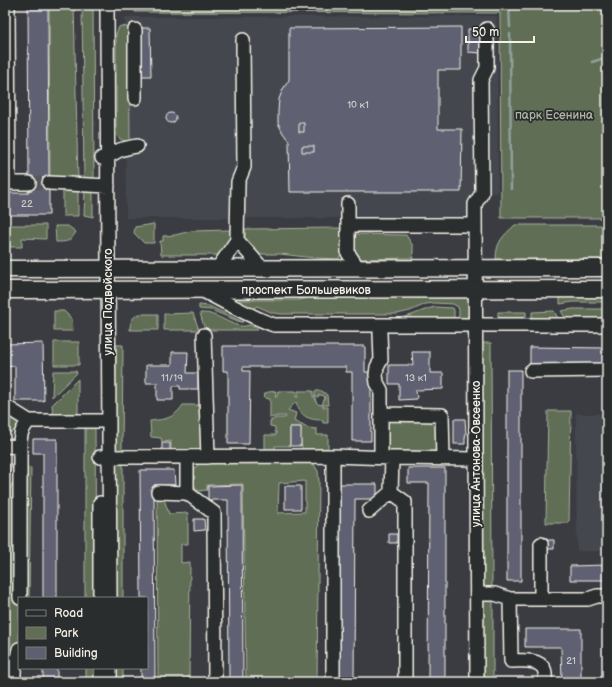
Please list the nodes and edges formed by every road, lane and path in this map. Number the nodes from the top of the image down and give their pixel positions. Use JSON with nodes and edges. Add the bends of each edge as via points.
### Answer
{"nodes":[{"id":1,"x":8,"y":5,"type":"edge"},
{"id":2,"x":99,"y":5,"type":"edge"},
{"id":3,"x":107,"y":5,"type":"edge"},
{"id":4,"x":103,"y":22,"type":"junction"},
{"id":5,"x":487,"y":29,"type":"dead end"},
{"id":6,"x":135,"y":30,"type":"dead end"},
{"id":7,"x":244,"y":40,"type":"dead end"},
{"id":8,"x":7,"y":79,"type":"edge"},
{"id":9,"x":135,"y":98,"type":"dead end"},
{"id":10,"x":7,"y":125,"type":"edge"},
{"id":11,"x":107,"y":131,"type":"junction"},
{"id":12,"x":103,"y":158,"type":"junction"},
{"id":13,"x":7,"y":183,"type":"edge"},
{"id":14,"x":29,"y":183,"type":"tunnel mouth"},
{"id":15,"x":48,"y":183,"type":"tunnel mouth"},
{"id":16,"x":104,"y":186,"type":"junction"},
{"id":17,"x":348,"y":204,"type":"dead end"},
{"id":18,"x":474,"y":225,"type":"junction"},
{"id":19,"x":348,"y":226,"type":"junction"},
{"id":20,"x":237,"y":240,"type":"junction"},
{"id":21,"x":348,"y":253,"type":"junction"},
{"id":22,"x":7,"y":267,"type":"edge"},
{"id":23,"x":104,"y":268,"type":"junction"},
{"id":24,"x":218,"y":268,"type":"junction"},
{"id":25,"x":262,"y":268,"type":"junction"},
{"id":26,"x":336,"y":268,"type":"junction"},
{"id":27,"x":358,"y":268,"type":"junction"},
{"id":28,"x":475,"y":268,"type":"junction"},
{"id":29,"x":607,"y":268,"type":"edge"},
{"id":30,"x":607,"y":289,"type":"edge"},
{"id":31,"x":104,"y":290,"type":"junction"},
{"id":32,"x":201,"y":290,"type":"junction"},
{"id":33,"x":475,"y":290,"type":"junction"},
{"id":34,"x":7,"y":292,"type":"edge"},
{"id":35,"x":476,"y":325,"type":"junction"},
{"id":36,"x":607,"y":325,"type":"edge"},
{"id":37,"x":380,"y":333,"type":"dead end"},
{"id":38,"x":204,"y":335,"type":"dead end"},
{"id":39,"x":607,"y":370,"type":"edge"},
{"id":40,"x":531,"y":371,"type":"dead end"},
{"id":41,"x":5,"y":406,"type":"edge"},
{"id":42,"x":381,"y":414,"type":"junction"},
{"id":43,"x":104,"y":421,"type":"junction"},
{"id":44,"x":29,"y":422,"type":"junction"},
{"id":45,"x":5,"y":446,"type":"edge"},
{"id":46,"x":20,"y":447,"type":"junction"},
{"id":47,"x":333,"y":456,"type":"junction"},
{"id":48,"x":105,"y":457,"type":"junction"},
{"id":49,"x":187,"y":457,"type":"junction"},
{"id":50,"x":208,"y":457,"type":"junction"},
{"id":51,"x":386,"y":458,"type":"junction"},
{"id":52,"x":443,"y":459,"type":"junction"},
{"id":53,"x":476,"y":459,"type":"junction"},
{"id":54,"x":158,"y":492,"type":"dead end"},
{"id":55,"x":392,"y":492,"type":"junction"},
{"id":56,"x":187,"y":493,"type":"junction"},
{"id":57,"x":370,"y":511,"type":"dead end"},
{"id":58,"x":541,"y":544,"type":"dead end"},
{"id":59,"x":477,"y":594,"type":"junction"},
{"id":60,"x":607,"y":596,"type":"edge"},
{"id":61,"x":20,"y":597,"type":"edge"},
{"id":62,"x":100,"y":597,"type":"edge"},
{"id":63,"x":110,"y":597,"type":"edge"},
{"id":64,"x":541,"y":599,"type":"junction"},
{"id":65,"x":510,"y":600,"type":"junction"},
{"id":66,"x":18,"y":652,"type":"edge"},
{"id":67,"x":101,"y":669,"type":"edge"},
{"id":68,"x":110,"y":669,"type":"edge"},
{"id":69,"x":11,"y":674,"type":"edge"},
{"id":70,"x":101,"y":682,"type":"edge"},
{"id":71,"x":110,"y":682,"type":"edge"},
{"id":72,"x":215,"y":682,"type":"edge"},
{"id":73,"x":333,"y":682,"type":"edge"},
{"id":74,"x":404,"y":682,"type":"edge"},
{"id":75,"x":477,"y":682,"type":"edge"},
{"id":76,"x":545,"y":682,"type":"edge"}],
"edges":[{"from":1,"to":8,"type":"street"},
{"from":2,"to":4,"type":"street","name":"улица Подвойского"},
{"from":3,"to":4,"type":"street","name":"улица Подвойского"},
{"from":4,"to":11,"type":"street","name":"улица Подвойского"},
{"from":4,"to":12,"type":"street","name":"улица Подвойского"},
{"from":5,"to":18,"type":"street","name":"улица Антонова-Овсеенко","via":[[487,68],[481,80],[482,193],[474,204]]},
{"from":6,"to":9,"type":"street"},
{"from":7,"to":20,"type":"street","via":[[244,167],[238,182]]},
{"from":8,"to":10,"type":"street"},
{"from":10,"to":13,"type":"street"},
{"from":11,"to":12,"type":"street","name":"улица Подвойского"},
{"from":11,"to":12,"type":"street","via":[[120,141],[137,146],[122,149]]},
{"from":12,"to":16,"type":"street","name":"улица Подвойского"},
{"from":13,"to":14,"type":"street"},
{"from":15,"to":16,"type":"street"},
{"from":16,"to":23,"type":"street","name":"улица Подвойского"},
{"from":17,"to":19,"type":"street"},
{"from":18,"to":19,"type":"street"},
{"from":18,"to":28,"type":"street","name":"улица Антонова-Овсеенко"},
{"from":19,"to":21,"type":"street"},
{"from":20,"to":24,"type":"street"},
{"from":20,"to":25,"type":"street"},
{"from":21,"to":26,"type":"street"},
{"from":21,"to":27,"type":"street"},
{"from":22,"to":23,"type":"main road","name":"проспект Большевиков"},
{"from":23,"to":24,"type":"main road","name":"проспект Большевиков"},
{"from":23,"to":31,"type":"street","name":"улица Подвойского"},
{"from":24,"to":25,"type":"main road","name":"проспект Большевиков"},
{"from":25,"to":26,"type":"main road","name":"проспект Большевиков"},
{"from":26,"to":27,"type":"main road","name":"проспект Большевиков"},
{"from":27,"to":28,"type":"main road","name":"проспект Большевиков"},
{"from":28,"to":29,"type":"main road","name":"проспект Большевиков"},
{"from":28,"to":33,"type":"street","name":"улица Антонова-Овсеенко"},
{"from":30,"to":33,"type":"main road","name":"проспект Большевиков"},
{"from":31,"to":32,"type":"main road","name":"проспект Большевиков"},
{"from":31,"to":34,"type":"main road","name":"проспект Большевиков"},
{"from":31,"to":43,"type":"street","name":"улица Подвойского"},
{"from":32,"to":33,"type":"main road","name":"проспект Большевиков"},
{"from":32,"to":35,"type":"street","via":[[274,325]]},
{"from":33,"to":35,"type":"street","name":"улица Антонова-Овсеенко"},
{"from":35,"to":36,"type":"street"},
{"from":35,"to":53,"type":"street","name":"улица Антонова-Овсеенко"},
{"from":37,"to":42,"type":"street","via":[[381,360],[376,375],[381,390]]},
{"from":38,"to":50,"type":"street"},
{"from":39,"to":40,"type":"street"},
{"from":41,"to":44,"type":"street"},
{"from":42,"to":51,"type":"street"},
{"from":42,"to":52,"type":"street","via":[[442,415]]},
{"from":43,"to":44,"type":"street"},
{"from":43,"to":48,"type":"street","name":"улица Подвойского"},
{"from":44,"to":46,"type":"street","via":[[20,435]]},
{"from":45,"to":46,"type":"street"},
{"from":46,"to":61,"type":"street"},
{"from":47,"to":50,"type":"street"},
{"from":47,"to":51,"type":"street"},
{"from":47,"to":73,"type":"street"},
{"from":48,"to":49,"type":"street"},
{"from":48,"to":62,"type":"street","name":"улица Подвойского"},
{"from":48,"to":63,"type":"street","name":"улица Подвойского"},
{"from":49,"to":50,"type":"street"},
{"from":49,"to":56,"type":"street"},
{"from":51,"to":52,"type":"street"},
{"from":51,"to":55,"type":"street"},
{"from":52,"to":53,"type":"street"},
{"from":53,"to":59,"type":"street","name":"улица Антонова-Овсеенко"},
{"from":54,"to":56,"type":"street"},
{"from":55,"to":57,"type":"street"},
{"from":55,"to":74,"type":"street","via":[[405,502]]},
{"from":56,"to":72,"type":"street","via":[[214,513]]},
{"from":58,"to":64,"type":"street"},
{"from":59,"to":65,"type":"street","via":[[495,594]]},
{"from":59,"to":75,"type":"street","name":"улица Антонова-Овсеенко"},
{"from":60,"to":64,"type":"street","via":[[588,599]]},
{"from":64,"to":65,"type":"street"},
{"from":65,"to":76,"type":"street","via":[[511,661],[534,661],[539,664],[544,669]]},
{"from":66,"to":69,"type":"street"},
{"from":67,"to":70,"type":"street"},
{"from":68,"to":71,"type":"street"}]}
